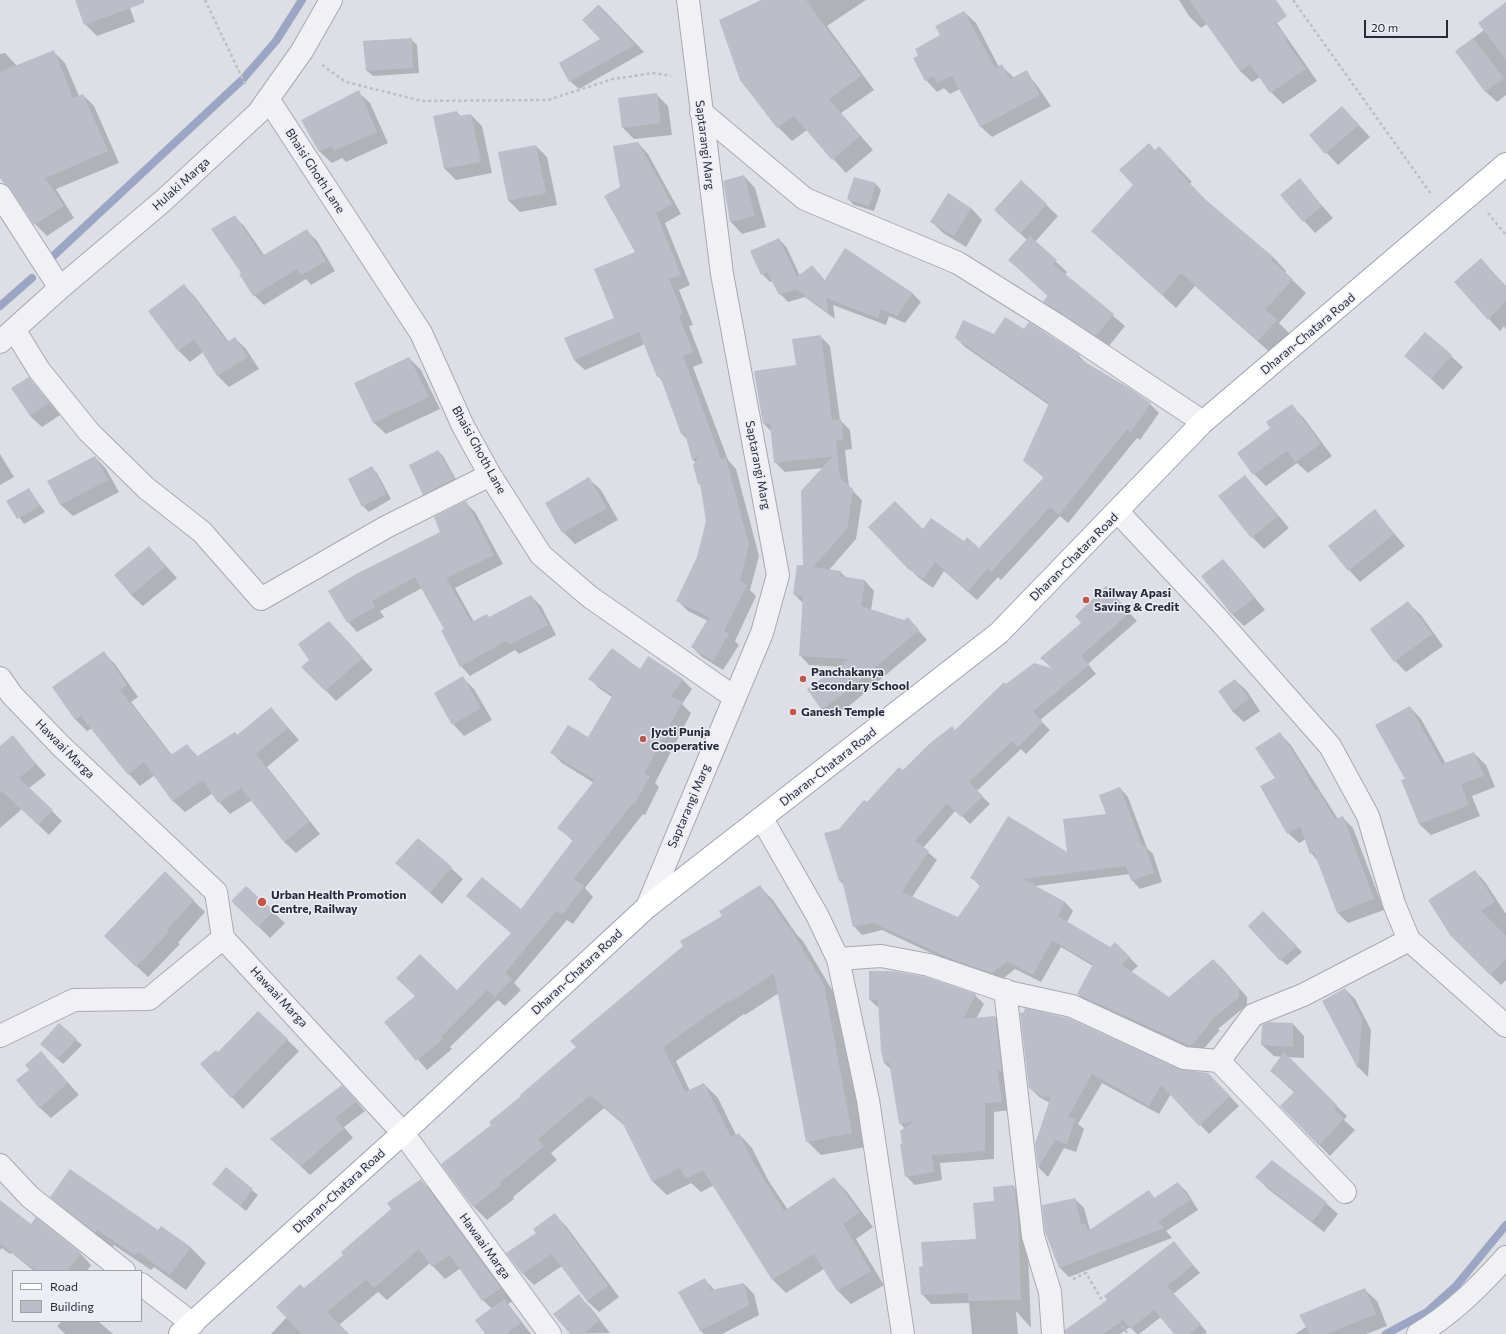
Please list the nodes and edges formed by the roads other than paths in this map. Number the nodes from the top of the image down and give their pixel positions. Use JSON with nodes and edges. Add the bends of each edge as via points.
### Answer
{"nodes":[{"id":1,"x":331,"y":0,"type":"edge"},
{"id":2,"x":688,"y":0,"type":"edge"},
{"id":3,"x":263,"y":106,"type":"junction"},
{"id":4,"x":701,"y":112,"type":"junction"},
{"id":5,"x":1506,"y":164,"type":"edge"},
{"id":6,"x":0,"y":195,"type":"edge"},
{"id":7,"x":60,"y":288,"type":"junction"},
{"id":8,"x":7,"y":336,"type":"edge"},
{"id":9,"x":1204,"y":422,"type":"junction"},
{"id":10,"x":490,"y":475,"type":"junction"},
{"id":11,"x":1118,"y":512,"type":"junction"},
{"id":12,"x":0,"y":678,"type":"edge"},
{"id":13,"x":734,"y":697,"type":"junction"},
{"id":14,"x":762,"y":819,"type":"junction"},
{"id":15,"x":647,"y":907,"type":"junction"},
{"id":16,"x":223,"y":938,"type":"junction"},
{"id":17,"x":1409,"y":940,"type":"junction"},
{"id":18,"x":838,"y":959,"type":"junction"},
{"id":19,"x":1005,"y":990,"type":"junction"},
{"id":20,"x":1506,"y":1026,"type":"edge"},
{"id":21,"x":0,"y":1036,"type":"edge"},
{"id":22,"x":1219,"y":1061,"type":"junction"},
{"id":23,"x":403,"y":1133,"type":"junction"},
{"id":24,"x":0,"y":1165,"type":"edge"},
{"id":25,"x":1345,"y":1192,"type":"dead end"},
{"id":26,"x":1506,"y":1257,"type":"edge"},
{"id":27,"x":123,"y":1270,"type":"edge"},
{"id":28,"x":142,"y":1285,"type":"edge"},
{"id":29,"x":1433,"y":1331,"type":"edge"},
{"id":30,"x":184,"y":1332,"type":"edge"},
{"id":31,"x":550,"y":1334,"type":"edge"},
{"id":32,"x":903,"y":1334,"type":"edge"},
{"id":33,"x":1054,"y":1334,"type":"edge"}],
"edges":[{"from":1,"to":3,"type":"street","name":"Hulaki Marga","via":[[302,51]]},
{"from":2,"to":4,"type":"street","name":"Saptarangi Marg"},
{"from":3,"to":7,"type":"street","name":"Hulaki Marga","via":[[164,200]]},
{"from":3,"to":10,"type":"street","name":"Bhaisi Ghoth Lane","via":[[421,333],[463,426]]},
{"from":4,"to":9,"type":"street","via":[[805,199],[958,263]]},
{"from":4,"to":13,"type":"street","name":"Saptarangi Marg","via":[[722,274],[778,575],[762,633]]},
{"from":5,"to":9,"type":"main road","name":"Dharan-Chatara Road"},
{"from":6,"to":7,"type":"street"},
{"from":7,"to":8,"type":"street","name":"Hulaki Marga"},
{"from":8,"to":10,"type":"street","via":[[39,370],[89,432],[146,488],[202,532],[261,599],[386,527]]},
{"from":9,"to":11,"type":"main road","name":"Dharan-Chatara Road"},
{"from":10,"to":13,"type":"street","name":"Bhaisi Ghoth Lane","via":[[541,555],[590,597]]},
{"from":11,"to":14,"type":"main road","name":"Dharan-Chatara Road","via":[[999,633]]},
{"from":11,"to":17,"type":"street","via":[[1218,619],[1330,746],[1368,816],[1394,904]]},
{"from":12,"to":16,"type":"street","name":"Hawaai Marga","via":[[12,695],[61,746],[216,892]]},
{"from":13,"to":15,"type":"street","name":"Saptarangi Marg"},
{"from":14,"to":15,"type":"main road","name":"Dharan-Chatara Road"},
{"from":14,"to":18,"type":"street","via":[[817,915]]},
{"from":15,"to":23,"type":"main road","name":"Dharan-Chatara Road"},
{"from":16,"to":21,"type":"street","via":[[149,999],[74,1000]]},
{"from":16,"to":23,"type":"street","name":"Hawaai Marga"},
{"from":17,"to":20,"type":"street"},
{"from":17,"to":22,"type":"street","via":[[1303,995],[1253,1015]]},
{"from":18,"to":19,"type":"street","via":[[881,956],[929,965]]},
{"from":18,"to":32,"type":"street","via":[[868,1100]]},
{"from":19,"to":22,"type":"street","via":[[1072,1006],[1184,1058]]},
{"from":19,"to":33,"type":"street","via":[[1033,1236],[1050,1292]]},
{"from":22,"to":25,"type":"street"},
{"from":23,"to":30,"type":"main road","name":"Dharan-Chatara Road"},
{"from":23,"to":31,"type":"street","name":"Hawaai Marga"},
{"from":24,"to":27,"type":"street","via":[[30,1198]]},
{"from":26,"to":29,"type":"street"},
{"from":28,"to":30,"type":"street"}]}
